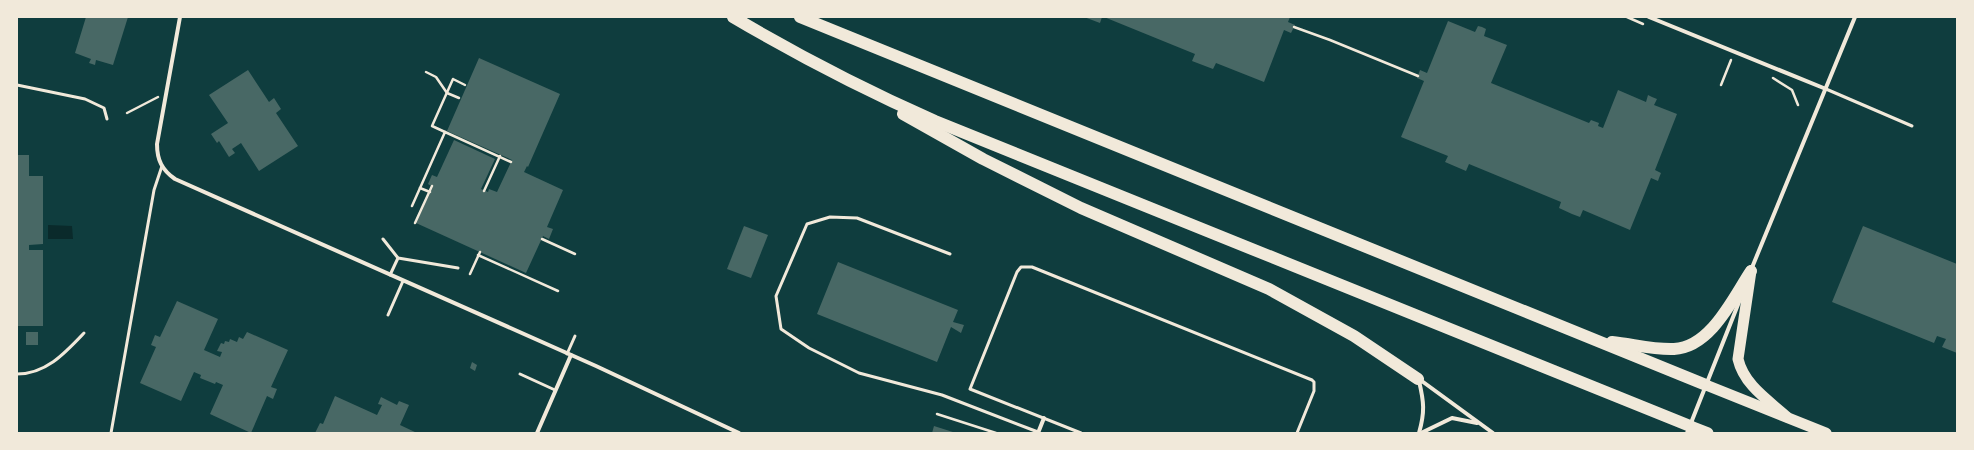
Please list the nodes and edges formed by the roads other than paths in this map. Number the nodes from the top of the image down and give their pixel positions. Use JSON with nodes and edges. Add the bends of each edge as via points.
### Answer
{"nodes":[{"id":1,"x":180,"y":17,"type":"edge"},
{"id":2,"x":733,"y":17,"type":"edge"},
{"id":3,"x":800,"y":17,"type":"edge"},
{"id":4,"x":1649,"y":17,"type":"edge"},
{"id":5,"x":1855,"y":17,"type":"edge"},
{"id":6,"x":796,"y":54,"type":"junction"},
{"id":7,"x":17,"y":85,"type":"edge"},
{"id":8,"x":1826,"y":89,"type":"junction"},
{"id":9,"x":107,"y":119,"type":"dead end"},
{"id":10,"x":1912,"y":126,"type":"dead end"},
{"id":11,"x":162,"y":166,"type":"junction"},
{"id":12,"x":383,"y":239,"type":"dead end"},
{"id":13,"x":950,"y":254,"type":"dead end"},
{"id":14,"x":398,"y":258,"type":"junction"},
{"id":15,"x":458,"y":268,"type":"dead end"},
{"id":16,"x":1751,"y":270,"type":"junction"},
{"id":17,"x":390,"y":275,"type":"junction"},
{"id":18,"x":403,"y":281,"type":"junction"},
{"id":19,"x":388,"y":315,"type":"dead end"},
{"id":20,"x":84,"y":333,"type":"dead end"},
{"id":21,"x":575,"y":336,"type":"dead end"},
{"id":22,"x":1596,"y":340,"type":"junction"},
{"id":23,"x":569,"y":354,"type":"junction"},
{"id":24,"x":17,"y":374,"type":"edge"},
{"id":25,"x":520,"y":374,"type":"dead end"},
{"id":26,"x":1418,"y":378,"type":"junction"},
{"id":27,"x":1706,"y":385,"type":"junction"},
{"id":28,"x":555,"y":390,"type":"junction"},
{"id":29,"x":1044,"y":418,"type":"junction"},
{"id":30,"x":1787,"y":418,"type":"junction"},
{"id":31,"x":1479,"y":424,"type":"junction"},
{"id":32,"x":1689,"y":430,"type":"edge"},
{"id":33,"x":111,"y":433,"type":"edge"},
{"id":34,"x":536,"y":433,"type":"edge"},
{"id":35,"x":739,"y":433,"type":"edge"},
{"id":36,"x":1038,"y":433,"type":"edge"},
{"id":37,"x":1080,"y":433,"type":"edge"},
{"id":38,"x":1297,"y":433,"type":"edge"},
{"id":39,"x":1420,"y":433,"type":"edge"},
{"id":40,"x":1494,"y":433,"type":"edge"},
{"id":41,"x":1708,"y":433,"type":"edge"},
{"id":42,"x":1826,"y":433,"type":"edge"}],
"edges":[{"from":1,"to":11,"type":"street","via":[[157,144]]},
{"from":2,"to":6,"type":"highway"},
{"from":3,"to":22,"type":"highway"},
{"from":4,"to":8,"type":"street"},
{"from":5,"to":8,"type":"street"},
{"from":6,"to":26,"type":"highway","via":[[983,159],[1074,205],[1269,289],[1348,332]]},
{"from":6,"to":32,"type":"highway","via":[[847,81],[935,121]]},
{"from":7,"to":9,"type":"lane","via":[[92,101],[104,108]]},
{"from":8,"to":10,"type":"lane"},
{"from":8,"to":16,"type":"street"},
{"from":11,"to":17,"type":"street","via":[[181,183]]},
{"from":11,"to":33,"type":"lane","via":[[154,190]]},
{"from":12,"to":14,"type":"lane"},
{"from":13,"to":36,"type":"lane","via":[[857,218],[830,217],[807,224],[776,296],[781,329],[809,348],[859,373],[942,395]]},
{"from":14,"to":15,"type":"lane"},
{"from":14,"to":17,"type":"lane"},
{"from":16,"to":22,"type":"highway","via":[[1711,331],[1693,344],[1683,348],[1664,349]]},
{"from":16,"to":27,"type":"street"},
{"from":16,"to":30,"type":"highway","via":[[1738,359],[1745,378]]},
{"from":17,"to":18,"type":"street"},
{"from":18,"to":19,"type":"lane"},
{"from":18,"to":23,"type":"street"},
{"from":20,"to":24,"type":"lane","via":[[54,362],[32,372]]},
{"from":21,"to":23,"type":"lane"},
{"from":22,"to":27,"type":"highway"},
{"from":23,"to":28,"type":"street"},
{"from":23,"to":35,"type":"street"},
{"from":25,"to":28,"type":"lane"},
{"from":26,"to":31,"type":"street"},
{"from":26,"to":39,"type":"street","via":[[1424,406]]},
{"from":27,"to":30,"type":"highway"},
{"from":27,"to":32,"type":"street"},
{"from":28,"to":34,"type":"street"},
{"from":29,"to":36,"type":"street"},
{"from":29,"to":37,"type":"lane"},
{"from":29,"to":38,"type":"lane","via":[[970,389],[1017,272],[1024,266],[1032,267],[1312,380],[1314,391]]},
{"from":30,"to":42,"type":"highway"},
{"from":31,"to":39,"type":"street","via":[[1452,418]]},
{"from":31,"to":40,"type":"street"},
{"from":32,"to":41,"type":"highway"}]}
